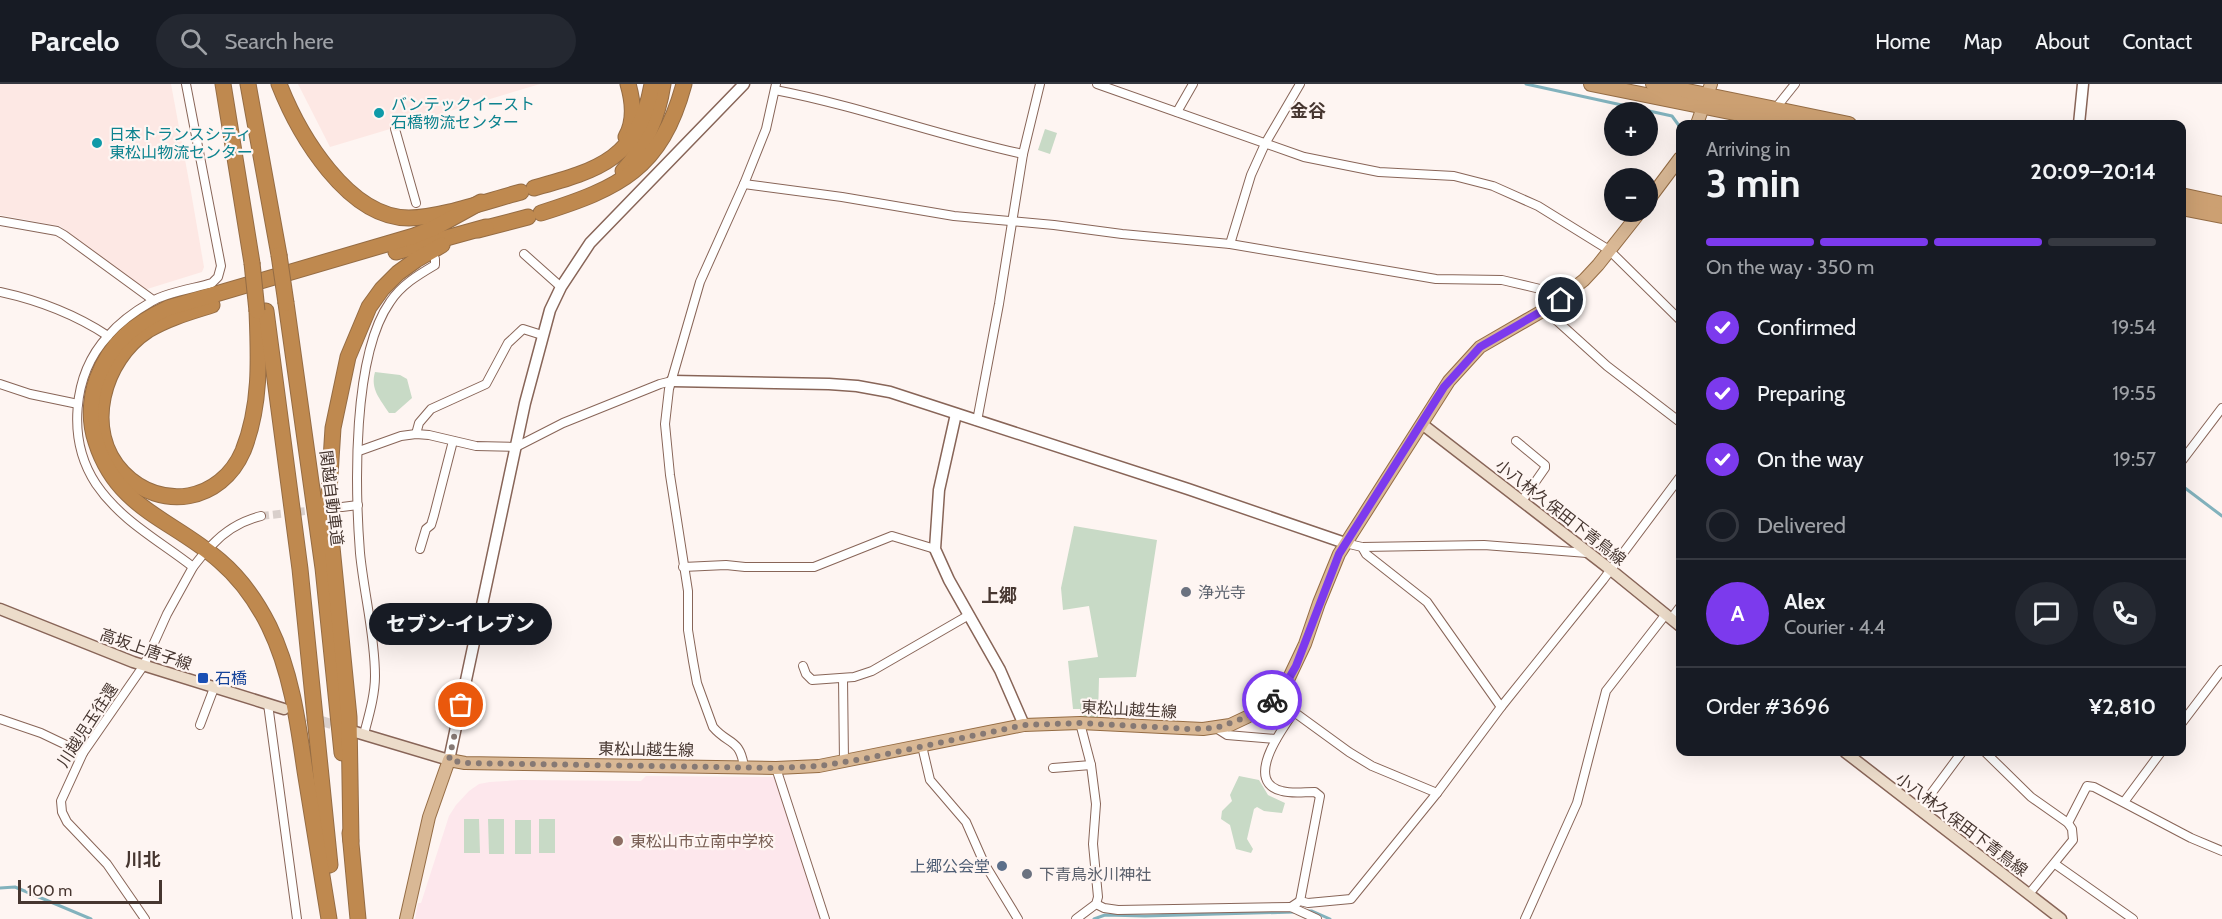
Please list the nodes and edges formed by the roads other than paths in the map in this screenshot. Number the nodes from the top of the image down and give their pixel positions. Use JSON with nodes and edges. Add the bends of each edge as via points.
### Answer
{"nodes":[{"id":1,"x":186,"y":84,"type":"edge"},
{"id":2,"x":224,"y":84,"type":"edge"},
{"id":3,"x":248,"y":84,"type":"edge"},
{"id":4,"x":279,"y":84,"type":"edge"},
{"id":5,"x":628,"y":84,"type":"edge"},
{"id":6,"x":652,"y":84,"type":"edge"},
{"id":7,"x":663,"y":84,"type":"edge"},
{"id":8,"x":684,"y":84,"type":"edge"},
{"id":9,"x":744,"y":84,"type":"edge"},
{"id":10,"x":1040,"y":84,"type":"edge"},
{"id":11,"x":1097,"y":84,"type":"edge"},
{"id":12,"x":1193,"y":84,"type":"edge"},
{"id":13,"x":1300,"y":84,"type":"edge"},
{"id":14,"x":1591,"y":84,"type":"edge"},
{"id":15,"x":1653,"y":84,"type":"edge"},
{"id":16,"x":1795,"y":84,"type":"edge"},
{"id":17,"x":2083,"y":84,"type":"edge"},
{"id":18,"x":775,"y":87,"type":"edge"},
{"id":19,"x":1707,"y":95,"type":"edge"},
{"id":20,"x":1775,"y":109,"type":"junction"},
{"id":21,"x":1178,"y":112,"type":"junction"},
{"id":22,"x":1698,"y":120,"type":"edge"},
{"id":23,"x":1778,"y":120,"type":"edge"},
{"id":24,"x":1829,"y":120,"type":"edge"},
{"id":25,"x":2079,"y":120,"type":"edge"},
{"id":26,"x":395,"y":129,"type":"dead end"},
{"id":27,"x":1265,"y":144,"type":"junction"},
{"id":28,"x":1023,"y":154,"type":"junction"},
{"id":29,"x":1676,"y":163,"type":"edge"},
{"id":30,"x":603,"y":164,"type":"junction"},
{"id":31,"x":744,"y":184,"type":"junction"},
{"id":32,"x":1658,"y":187,"type":"edge"},
{"id":33,"x":592,"y":195,"type":"junction"},
{"id":34,"x":2186,"y":196,"type":"edge"},
{"id":35,"x":481,"y":202,"type":"junction"},
{"id":36,"x":416,"y":203,"type":"dead end"},
{"id":37,"x":2222,"y":204,"type":"edge"},
{"id":38,"x":2186,"y":209,"type":"edge"},
{"id":39,"x":2222,"y":216,"type":"edge"},
{"id":40,"x":1012,"y":220,"type":"junction"},
{"id":41,"x":0,"y":221,"type":"edge"},
{"id":42,"x":1632,"y":222,"type":"edge"},
{"id":43,"x":486,"y":227,"type":"junction"},
{"id":44,"x":1230,"y":244,"type":"junction"},
{"id":45,"x":1609,"y":250,"type":"junction"},
{"id":46,"x":524,"y":255,"type":"dead end"},
{"id":47,"x":435,"y":259,"type":"dead end"},
{"id":48,"x":561,"y":287,"type":"junction"},
{"id":49,"x":0,"y":292,"type":"edge"},
{"id":50,"x":153,"y":300,"type":"junction"},
{"id":51,"x":1561,"y":300,"type":"junction"},
{"id":52,"x":261,"y":310,"type":"junction"},
{"id":53,"x":1545,"y":310,"type":"junction"},
{"id":54,"x":1676,"y":316,"type":"edge"},
{"id":55,"x":542,"y":335,"type":"junction"},
{"id":56,"x":108,"y":336,"type":"junction"},
{"id":57,"x":672,"y":381,"type":"junction"},
{"id":58,"x":0,"y":384,"type":"edge"},
{"id":59,"x":78,"y":405,"type":"junction"},
{"id":60,"x":2222,"y":408,"type":"edge"},
{"id":61,"x":956,"y":414,"type":"junction"},
{"id":62,"x":1676,"y":419,"type":"edge"},
{"id":63,"x":977,"y":421,"type":"junction"},
{"id":64,"x":1422,"y":424,"type":"junction"},
{"id":65,"x":416,"y":434,"type":"junction"},
{"id":66,"x":453,"y":441,"type":"junction"},
{"id":67,"x":1516,"y":441,"type":"dead end"},
{"id":68,"x":516,"y":447,"type":"junction"},
{"id":69,"x":359,"y":451,"type":"junction"},
{"id":70,"x":2186,"y":455,"type":"edge"},
{"id":71,"x":1676,"y":482,"type":"edge"},
{"id":72,"x":1522,"y":501,"type":"junction"},
{"id":73,"x":358,"y":505,"type":"junction"},
{"id":74,"x":342,"y":507,"type":"tunnel mouth"},
{"id":75,"x":261,"y":516,"type":"tunnel mouth"},
{"id":76,"x":1346,"y":543,"type":"junction"},
{"id":77,"x":212,"y":545,"type":"dead end"},
{"id":78,"x":1362,"y":547,"type":"junction"},
{"id":79,"x":420,"y":549,"type":"dead end"},
{"id":80,"x":935,"y":549,"type":"junction"},
{"id":81,"x":1587,"y":553,"type":"junction"},
{"id":82,"x":201,"y":557,"type":"dead end"},
{"id":83,"x":193,"y":567,"type":"junction"},
{"id":84,"x":683,"y":567,"type":"junction"},
{"id":85,"x":1611,"y":570,"type":"junction"},
{"id":86,"x":0,"y":609,"type":"edge"},
{"id":87,"x":969,"y":615,"type":"junction"},
{"id":88,"x":1672,"y":619,"type":"edge"},
{"id":89,"x":144,"y":665,"type":"junction"},
{"id":90,"x":803,"y":666,"type":"dead end"},
{"id":91,"x":2222,"y":670,"type":"edge"},
{"id":92,"x":843,"y":678,"type":"junction"},
{"id":93,"x":1284,"y":687,"type":"junction"},
{"id":94,"x":214,"y":688,"type":"junction"},
{"id":95,"x":268,"y":704,"type":"junction"},
{"id":96,"x":1501,"y":707,"type":"junction"},
{"id":97,"x":284,"y":709,"type":"tunnel mouth"},
{"id":98,"x":1294,"y":712,"type":"junction"},
{"id":99,"x":2186,"y":717,"type":"edge"},
{"id":100,"x":0,"y":719,"type":"edge"},
{"id":101,"x":1080,"y":723,"type":"junction"},
{"id":102,"x":200,"y":725,"type":"dead end"},
{"id":103,"x":1024,"y":725,"type":"junction"},
{"id":104,"x":1216,"y":728,"type":"junction"},
{"id":105,"x":352,"y":731,"type":"tunnel mouth"},
{"id":106,"x":364,"y":734,"type":"junction"},
{"id":107,"x":1276,"y":739,"type":"junction"},
{"id":108,"x":922,"y":746,"type":"junction"},
{"id":109,"x":83,"y":753,"type":"junction"},
{"id":110,"x":1850,"y":756,"type":"edge"},
{"id":111,"x":1959,"y":756,"type":"edge"},
{"id":112,"x":1988,"y":756,"type":"edge"},
{"id":113,"x":2158,"y":756,"type":"edge"},
{"id":114,"x":449,"y":760,"type":"junction"},
{"id":115,"x":844,"y":762,"type":"junction"},
{"id":116,"x":1091,"y":765,"type":"junction"},
{"id":117,"x":744,"y":767,"type":"junction"},
{"id":118,"x":776,"y":768,"type":"junction"},
{"id":119,"x":1053,"y":768,"type":"dead end"},
{"id":120,"x":1437,"y":794,"type":"junction"},
{"id":121,"x":2124,"y":802,"type":"junction"},
{"id":122,"x":1919,"y":810,"type":"junction"},
{"id":123,"x":2068,"y":824,"type":"junction"},
{"id":124,"x":351,"y":841,"type":"junction"},
{"id":125,"x":2222,"y":851,"type":"edge"},
{"id":126,"x":2055,"y":864,"type":"junction"},
{"id":127,"x":2029,"y":894,"type":"junction"},
{"id":128,"x":1300,"y":901,"type":"junction"},
{"id":129,"x":1096,"y":904,"type":"junction"},
{"id":130,"x":1291,"y":907,"type":"junction"},
{"id":131,"x":145,"y":919,"type":"edge"},
{"id":132,"x":297,"y":919,"type":"edge"},
{"id":133,"x":329,"y":919,"type":"edge"},
{"id":134,"x":335,"y":919,"type":"edge"},
{"id":135,"x":358,"y":919,"type":"edge"},
{"id":136,"x":406,"y":919,"type":"edge"},
{"id":137,"x":825,"y":919,"type":"edge"},
{"id":138,"x":1018,"y":919,"type":"edge"},
{"id":139,"x":1076,"y":919,"type":"edge"},
{"id":140,"x":1317,"y":919,"type":"edge"},
{"id":141,"x":1525,"y":919,"type":"edge"},
{"id":142,"x":2061,"y":919,"type":"edge"},
{"id":143,"x":2133,"y":919,"type":"edge"}],
"edges":[{"from":1,"to":50,"type":"street","via":[[221,266],[212,283]]},
{"from":2,"to":52,"type":"highway"},
{"from":3,"to":124,"type":"highway","name":"関越自動車道","bridge":true,"via":[[279,255],[321,556]]},
{"from":4,"to":35,"type":"highway","via":[[315,152],[350,191],[378,212],[394,217],[425,217]]},
{"from":5,"to":30,"type":"highway","via":[[632,107],[628,132]]},
{"from":6,"to":30,"type":"highway","via":[[640,126],[621,152]]},
{"from":7,"to":33,"type":"highway","via":[[653,126],[643,145],[617,177]]},
{"from":8,"to":33,"type":"highway","via":[[669,127],[646,161],[612,186]]},
{"from":9,"to":48,"type":"street","via":[[600,231]]},
{"from":10,"to":28,"type":"street"},
{"from":11,"to":21,"type":"street"},
{"from":12,"to":21,"type":"street"},
{"from":13,"to":27,"type":"street"},
{"from":14,"to":19,"type":"highway"},
{"from":15,"to":19,"type":"highway"},
{"from":16,"to":20,"type":"street"},
{"from":17,"to":25,"type":"street"},
{"from":18,"to":28,"type":"street"},
{"from":18,"to":31,"type":"street","via":[[765,129]]},
{"from":19,"to":20,"type":"highway"},
{"from":19,"to":22,"type":"main road"},
{"from":19,"to":23,"type":"highway"},
{"from":20,"to":24,"type":"highway"},
{"from":21,"to":27,"type":"street"},
{"from":26,"to":36,"type":"street"},
{"from":27,"to":44,"type":"street"},
{"from":27,"to":45,"type":"street","via":[[1338,165],[1379,172],[1454,176],[1493,186],[1538,206]]},
{"from":28,"to":40,"type":"street"},
{"from":29,"to":32,"type":"main road"},
{"from":30,"to":35,"type":"highway","via":[[570,178]]},
{"from":31,"to":40,"type":"street","via":[[954,216]]},
{"from":31,"to":57,"type":"street","via":[[700,282]]},
{"from":33,"to":43,"type":"highway"},
{"from":34,"to":37,"type":"highway"},
{"from":35,"to":133,"type":"highway","via":[[414,236],[159,312],[120,339],[94,386],[94,437],[117,484],[145,509],[222,562],[249,594],[270,628],[296,712]]},
{"from":38,"to":39,"type":"highway"},
{"from":40,"to":44,"type":"street"},
{"from":40,"to":63,"type":"street"},
{"from":41,"to":50,"type":"street","via":[[64,235]]},
{"from":42,"to":45,"type":"main road","name":"東松山越生線"},
{"from":43,"to":52,"type":"highway","via":[[216,303],[148,330],[132,342],[116,364],[101,405],[112,457],[134,483],[156,493],[180,497],[211,489],[233,468],[242,453],[255,406]]},
{"from":43,"to":124,"type":"highway","via":[[416,260],[382,289],[358,329],[339,392],[328,507],[349,717]]},
{"from":44,"to":51,"type":"street","via":[[1402,275],[1502,280],[1540,289]]},
{"from":45,"to":51,"type":"main road","name":"東松山越生線"},
{"from":45,"to":54,"type":"street"},
{"from":46,"to":48,"type":"street"},
{"from":47,"to":69,"type":"street","via":[[435,265],[401,288],[374,333],[360,412]]},
{"from":48,"to":55,"type":"street"},
{"from":49,"to":56,"type":"street","via":[[32,301]]},
{"from":50,"to":56,"type":"street"},
{"from":51,"to":53,"type":"main road","name":"東松山越生線"},
{"from":52,"to":134,"type":"highway","via":[[300,569]]},
{"from":53,"to":62,"type":"street","via":[[1607,366]]},
{"from":53,"to":64,"type":"main road","name":"東松山越生線","via":[[1480,347],[1444,387]]},
{"from":55,"to":65,"type":"street","via":[[523,329],[508,343],[486,384],[431,409],[418,423]]},
{"from":55,"to":68,"type":"street"},
{"from":56,"to":59,"type":"street","via":[[84,376]]},
{"from":57,"to":61,"type":"street","via":[[858,386],[890,392]]},
{"from":57,"to":68,"type":"street","via":[[563,423]]},
{"from":57,"to":84,"type":"street","via":[[665,438]]},
{"from":58,"to":59,"type":"street"},
{"from":59,"to":83,"type":"street","via":[[79,444],[97,486],[121,514]]},
{"from":60,"to":70,"type":"street"},
{"from":61,"to":63,"type":"street"},
{"from":61,"to":80,"type":"street","via":[[939,490]]},
{"from":63,"to":76,"type":"street"},
{"from":64,"to":72,"type":"main road","name":"小八林久保田下青鳥線"},
{"from":64,"to":76,"type":"main road","name":"東松山越生線"},
{"from":65,"to":66,"type":"street"},
{"from":65,"to":69,"type":"street"},
{"from":66,"to":68,"type":"street"},
{"from":66,"to":79,"type":"street","via":[[431,525]]},
{"from":67,"to":72,"type":"street","via":[[1545,465]]},
{"from":68,"to":114,"type":"street"},
{"from":69,"to":73,"type":"street"},
{"from":71,"to":85,"type":"street"},
{"from":72,"to":81,"type":"main road","name":"小八林久保田下青鳥線"},
{"from":73,"to":74,"type":"street"},
{"from":73,"to":106,"type":"street","via":[[375,676]]},
{"from":75,"to":77,"type":"street","via":[[236,525]]},
{"from":76,"to":78,"type":"street"},
{"from":76,"to":93,"type":"main road","name":"東松山越生線"},
{"from":78,"to":81,"type":"street","via":[[1484,545]]},
{"from":78,"to":96,"type":"street","via":[[1378,565],[1427,602]]},
{"from":80,"to":84,"type":"street","via":[[892,536],[814,567]]},
{"from":80,"to":87,"type":"street"},
{"from":81,"to":85,"type":"main road","name":"小八林久保田下青鳥線"},
{"from":82,"to":83,"type":"street","name":"川越児玉往還"},
{"from":83,"to":89,"type":"street","name":"川越児玉往還"},
{"from":84,"to":117,"type":"street","via":[[688,591],[688,630],[698,683],[713,727],[739,748]]},
{"from":85,"to":88,"type":"main road","name":"小八林久保田下青鳥線"},
{"from":85,"to":96,"type":"street"},
{"from":86,"to":89,"type":"main road","name":"高坂上唐子線"},
{"from":87,"to":92,"type":"street","via":[[885,665]]},
{"from":87,"to":103,"type":"street","via":[[1000,670]]},
{"from":88,"to":141,"type":"street","via":[[1606,691],[1576,802]]},
{"from":89,"to":94,"type":"main road","name":"高坂上唐子線"},
{"from":89,"to":109,"type":"street","name":"川越児玉往還"},
{"from":90,"to":92,"type":"street","via":[[812,680]]},
{"from":91,"to":99,"type":"street"},
{"from":92,"to":115,"type":"street"},
{"from":93,"to":98,"type":"street"},
{"from":93,"to":104,"type":"main road","name":"東松山越生線","via":[[1259,710]]},
{"from":94,"to":95,"type":"main road","name":"高坂上唐子線"},
{"from":94,"to":102,"type":"street"},
{"from":95,"to":97,"type":"main road","name":"高坂上唐子線"},
{"from":95,"to":132,"type":"street"},
{"from":96,"to":120,"type":"street"},
{"from":98,"to":107,"type":"street"},
{"from":98,"to":120,"type":"street","via":[[1372,766]]},
{"from":100,"to":109,"type":"street"},
{"from":101,"to":103,"type":"main road","name":"東松山越生線"},
{"from":101,"to":104,"type":"main road","name":"東松山越生線"},
{"from":101,"to":116,"type":"street"},
{"from":103,"to":108,"type":"main road","name":"東松山越生線"},
{"from":104,"to":107,"type":"street","via":[[1227,735]]},
{"from":105,"to":106,"type":"main road"},
{"from":106,"to":114,"type":"main road"},
{"from":107,"to":128,"type":"street","via":[[1265,767],[1268,782],[1279,791],[1315,792],[1320,796]]},
{"from":108,"to":115,"type":"main road","name":"東松山越生線"},
{"from":108,"to":138,"type":"street","via":[[930,780],[966,822],[984,864]]},
{"from":109,"to":131,"type":"street","name":"川越児玉往還","via":[[63,793],[64,817],[107,864]]},
{"from":110,"to":122,"type":"main road","name":"小八林久保田下青鳥線"},
{"from":111,"to":122,"type":"street"},
{"from":112,"to":123,"type":"street","via":[[2031,797]]},
{"from":113,"to":121,"type":"street"},
{"from":114,"to":117,"type":"main road","name":"東松山越生線"},
{"from":114,"to":136,"type":"main road","via":[[429,817]]},
{"from":115,"to":118,"type":"main road","name":"東松山越生線"},
{"from":116,"to":119,"type":"street"},
{"from":116,"to":129,"type":"street","via":[[1096,804]]},
{"from":117,"to":118,"type":"main road","name":"東松山越生線"},
{"from":118,"to":137,"type":"street"},
{"from":120,"to":128,"type":"street","via":[[1351,899]]},
{"from":121,"to":123,"type":"street","via":[[2087,786]]},
{"from":121,"to":125,"type":"street"},
{"from":122,"to":127,"type":"main road","name":"小八林久保田下青鳥線"},
{"from":123,"to":126,"type":"street","via":[[2073,840]]},
{"from":124,"to":135,"type":"highway","name":"関越自動車道"},
{"from":126,"to":127,"type":"street"},
{"from":126,"to":143,"type":"street"},
{"from":127,"to":142,"type":"main road","name":"小八林久保田下青鳥線"},
{"from":128,"to":130,"type":"street"},
{"from":129,"to":130,"type":"street","via":[[1118,910]]},
{"from":129,"to":139,"type":"street"},
{"from":130,"to":140,"type":"street"}]}
